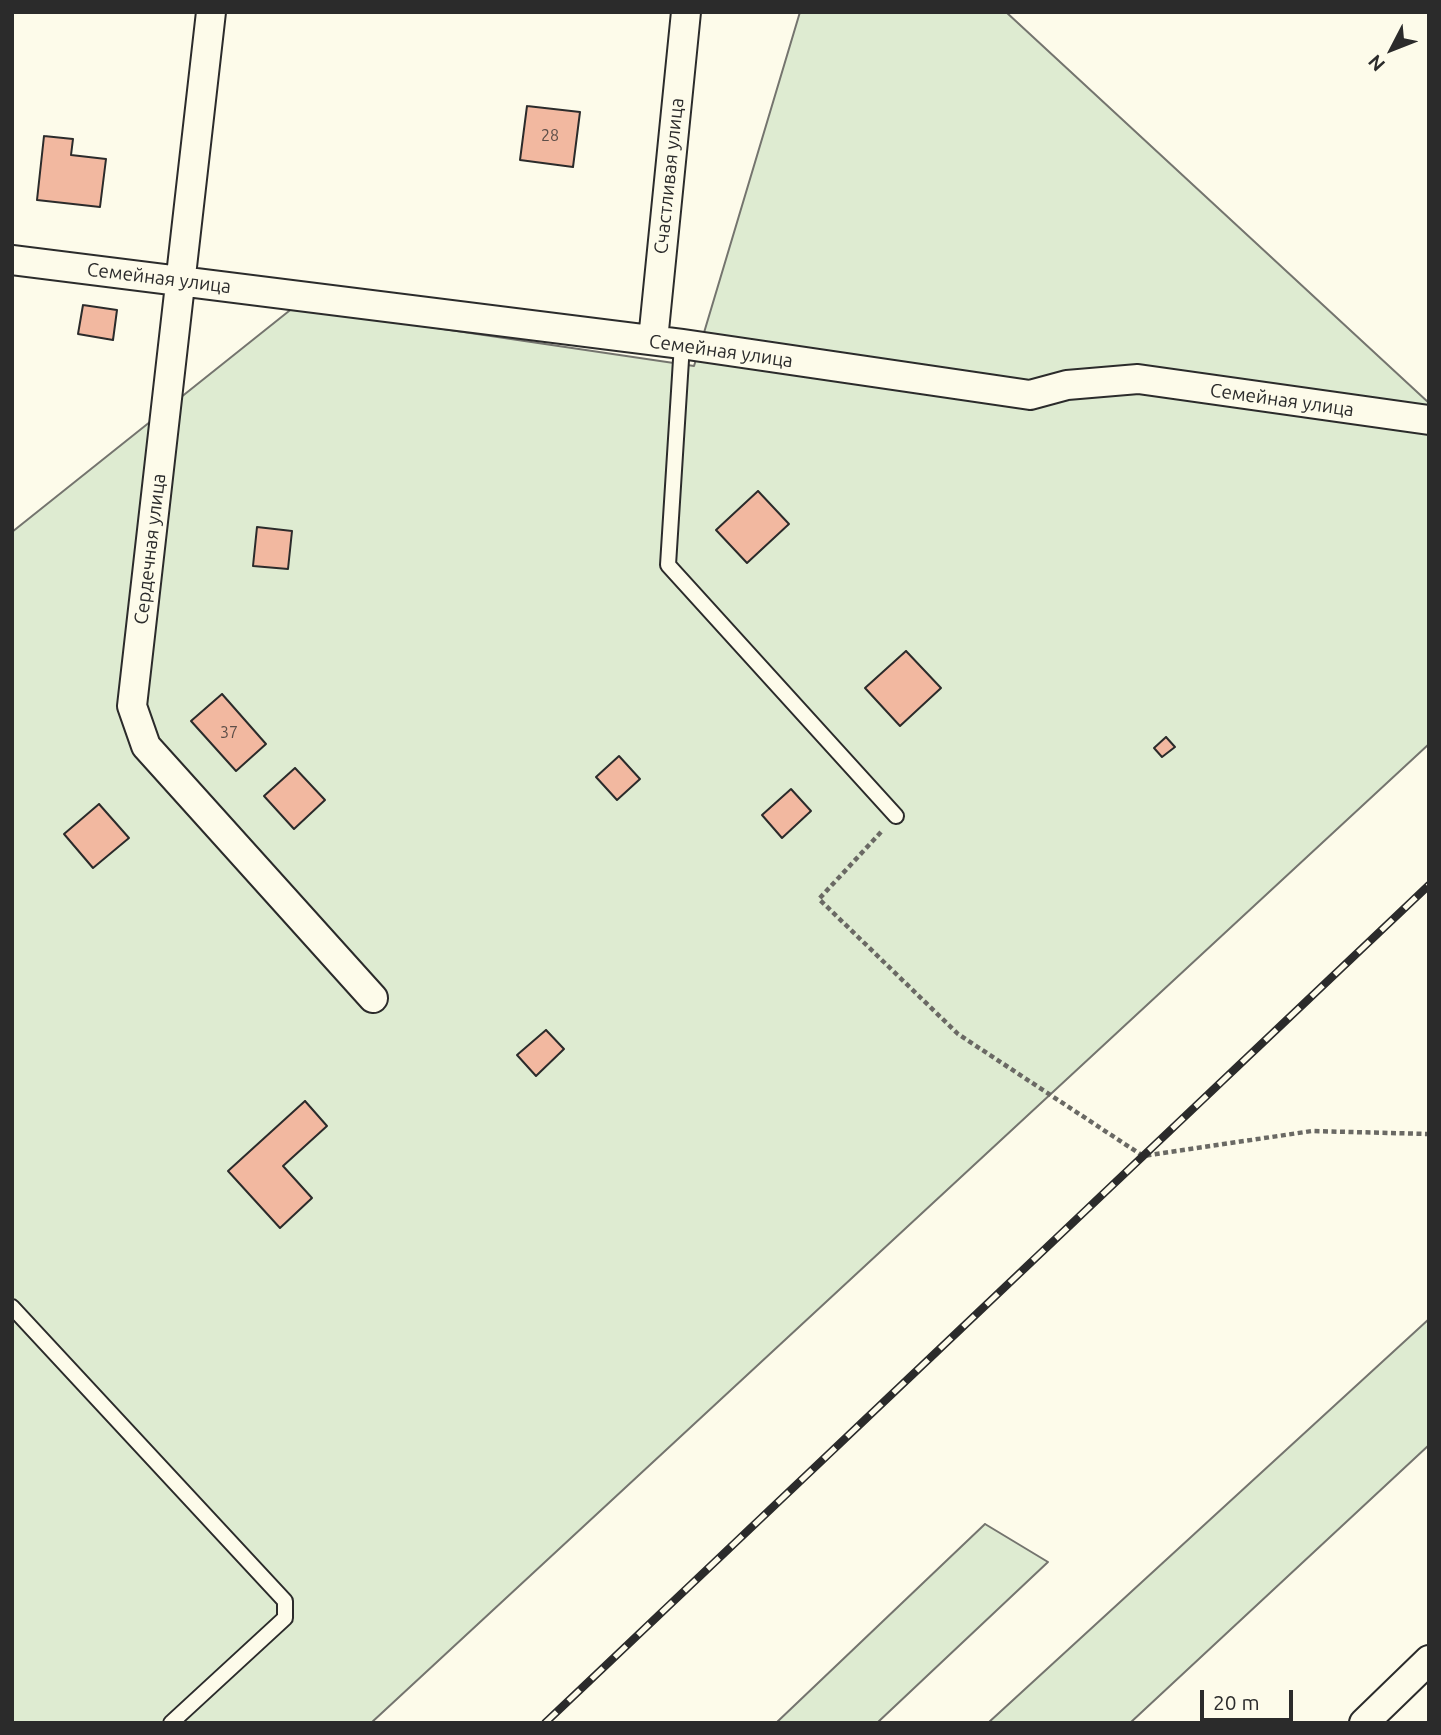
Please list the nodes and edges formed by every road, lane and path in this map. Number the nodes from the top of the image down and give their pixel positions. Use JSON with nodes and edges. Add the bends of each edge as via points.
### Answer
{"nodes":[{"id":1,"x":211,"y":12,"type":"edge"},
{"id":2,"x":686,"y":12,"type":"edge"},
{"id":3,"x":12,"y":260,"type":"edge"},
{"id":4,"x":181,"y":281,"type":"junction"},
{"id":5,"x":653,"y":340,"type":"junction"},
{"id":6,"x":682,"y":344,"type":"junction"},
{"id":7,"x":1429,"y":420,"type":"edge"},
{"id":8,"x":896,"y":816,"type":"joint"},
{"id":9,"x":373,"y":998,"type":"dead end"},
{"id":10,"x":1429,"y":1135,"type":"edge"},
{"id":11,"x":12,"y":1307,"type":"edge"},
{"id":12,"x":1429,"y":1660,"type":"edge"},
{"id":13,"x":171,"y":1723,"type":"edge"},
{"id":14,"x":1364,"y":1723,"type":"edge"}],
"edges":[{"from":1,"to":4,"type":"street","name":"Сердечная улица"},
{"from":2,"to":5,"type":"street","name":"Счастливая улица"},
{"from":3,"to":4,"type":"street","name":"Семейная улица"},
{"from":4,"to":5,"type":"street","name":"Семейная улица"},
{"from":4,"to":9,"type":"street","name":"Сердечная улица","via":[[132,706],[146,746]]},
{"from":5,"to":6,"type":"street","name":"Семейная улица"},
{"from":6,"to":7,"type":"street","name":"Семейная улица","via":[[1030,395],[1067,385],[1138,379]]},
{"from":6,"to":8,"type":"lane","via":[[668,565]]},
{"from":8,"to":10,"type":"path","via":[[819,899],[958,1034],[1143,1156],[1312,1131]]},
{"from":11,"to":13,"type":"lane","via":[[285,1601],[285,1618]]},
{"from":12,"to":14,"type":"street"}]}
